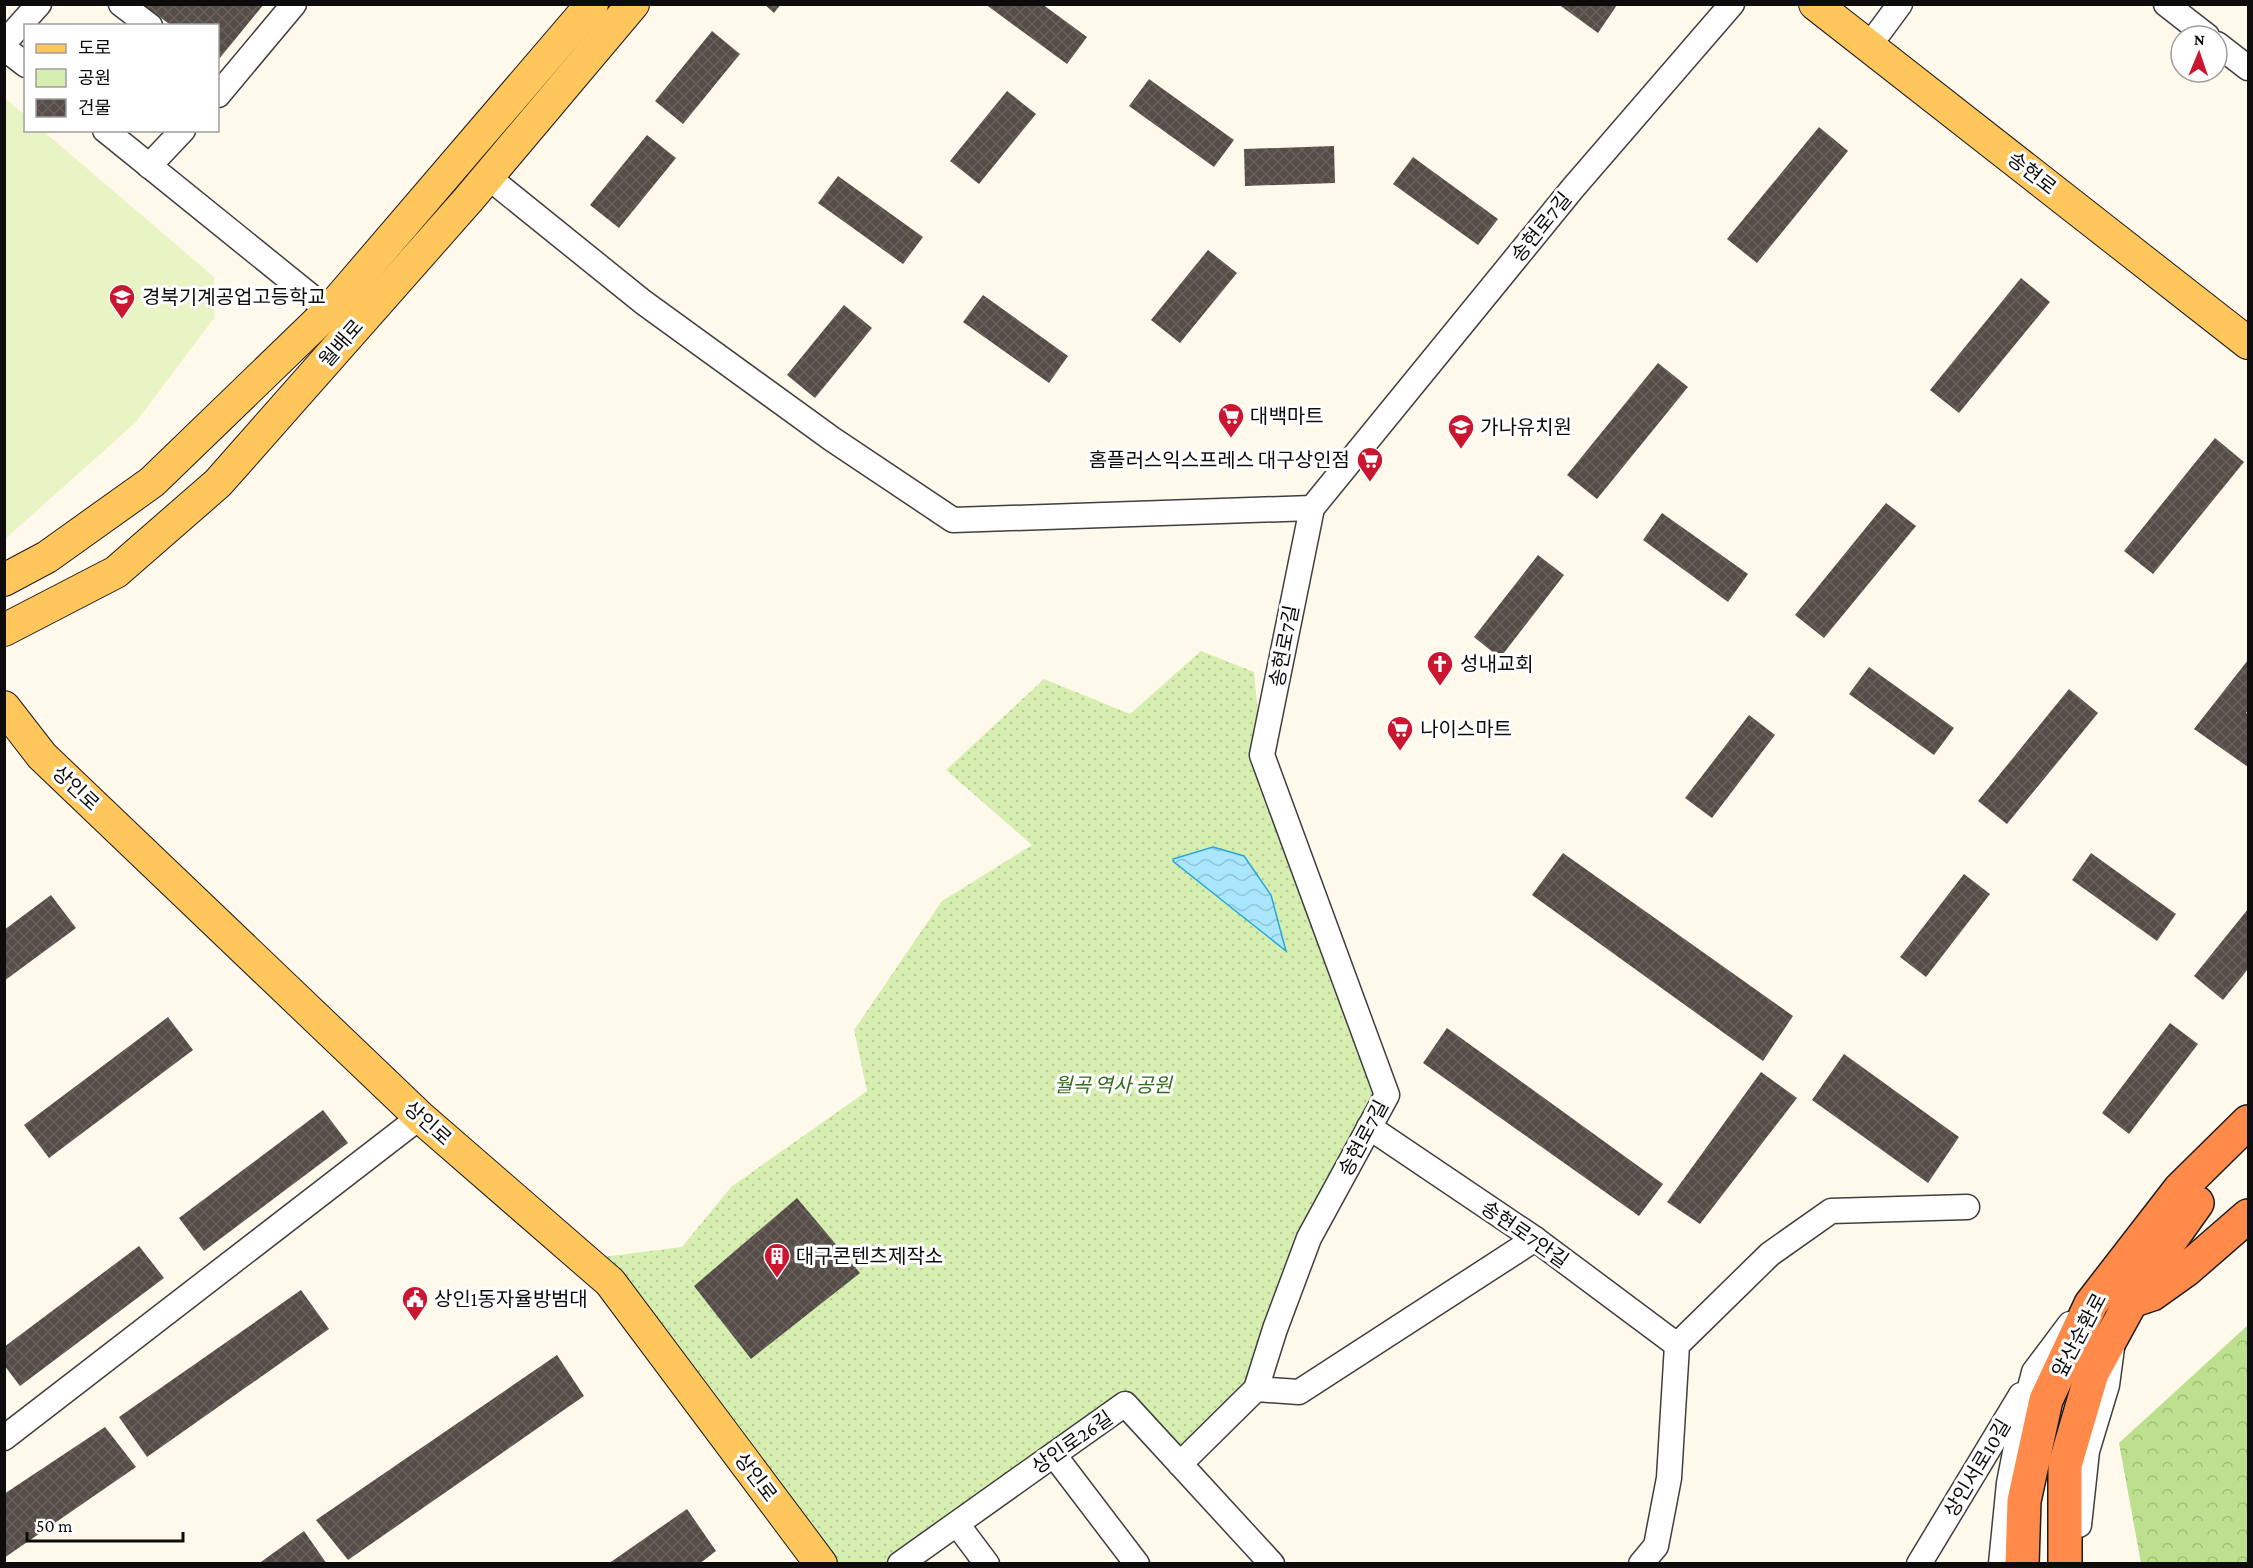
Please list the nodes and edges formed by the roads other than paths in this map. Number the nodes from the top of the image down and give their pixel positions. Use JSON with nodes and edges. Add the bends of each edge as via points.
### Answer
{"nodes":[{"id":1,"x":39,"y":4,"type":"edge"},
{"id":2,"x":121,"y":4,"type":"edge"},
{"id":3,"x":294,"y":4,"type":"edge"},
{"id":4,"x":592,"y":4,"type":"edge"},
{"id":5,"x":633,"y":4,"type":"edge"},
{"id":6,"x":1732,"y":4,"type":"edge"},
{"id":7,"x":1815,"y":4,"type":"edge"},
{"id":8,"x":1900,"y":4,"type":"edge"},
{"id":9,"x":2166,"y":4,"type":"edge"},
{"id":10,"x":147,"y":24,"type":"edge"},
{"id":11,"x":2192,"y":24,"type":"edge"},
{"id":12,"x":4,"y":43,"type":"edge"},
{"id":13,"x":1869,"y":46,"type":"junction"},
{"id":14,"x":4,"y":48,"type":"edge"},
{"id":15,"x":2229,"y":53,"type":"edge"},
{"id":16,"x":24,"y":63,"type":"edge"},
{"id":17,"x":2248,"y":68,"type":"edge"},
{"id":18,"x":221,"y":85,"type":"edge"},
{"id":19,"x":107,"y":132,"type":"edge"},
{"id":20,"x":181,"y":132,"type":"edge"},
{"id":21,"x":148,"y":166,"type":"junction"},
{"id":22,"x":488,"y":177,"type":"junction"},
{"id":23,"x":329,"y":311,"type":"junction"},
{"id":24,"x":2248,"y":343,"type":"edge"},
{"id":25,"x":1312,"y":508,"type":"junction"},
{"id":26,"x":4,"y":580,"type":"edge"},
{"id":27,"x":4,"y":630,"type":"edge"},
{"id":28,"x":4,"y":707,"type":"edge"},
{"id":29,"x":2248,"y":1107,"type":"edge"},
{"id":30,"x":420,"y":1117,"type":"junction"},
{"id":31,"x":2248,"y":1122,"type":"edge"},
{"id":32,"x":1369,"y":1127,"type":"junction"},
{"id":33,"x":2248,"y":1154,"type":"edge"},
{"id":34,"x":1967,"y":1207,"type":"dead end"},
{"id":35,"x":2248,"y":1216,"type":"edge"},
{"id":36,"x":1534,"y":1239,"type":"junction"},
{"id":37,"x":2119,"y":1268,"type":"junction"},
{"id":38,"x":2091,"y":1304,"type":"junction"},
{"id":39,"x":2123,"y":1315,"type":"junction"},
{"id":40,"x":1677,"y":1345,"type":"junction"},
{"id":41,"x":2034,"y":1372,"type":"junction"},
{"id":42,"x":1256,"y":1389,"type":"junction"},
{"id":43,"x":4,"y":1438,"type":"edge"},
{"id":44,"x":1054,"y":1455,"type":"junction"},
{"id":45,"x":1180,"y":1464,"type":"junction"},
{"id":46,"x":957,"y":1524,"type":"junction"},
{"id":47,"x":821,"y":1563,"type":"edge"},
{"id":48,"x":900,"y":1563,"type":"edge"},
{"id":49,"x":987,"y":1563,"type":"edge"},
{"id":50,"x":1137,"y":1563,"type":"edge"},
{"id":51,"x":1272,"y":1563,"type":"edge"},
{"id":52,"x":1641,"y":1563,"type":"edge"},
{"id":53,"x":1919,"y":1563,"type":"edge"},
{"id":54,"x":2001,"y":1563,"type":"edge"},
{"id":55,"x":2022,"y":1563,"type":"edge"},
{"id":56,"x":2065,"y":1563,"type":"edge"},
{"id":57,"x":2079,"y":1563,"type":"edge"}],
"edges":[{"from":1,"to":12,"type":"street"},
{"from":2,"to":10,"type":"street"},
{"from":3,"to":18,"type":"street"},
{"from":4,"to":23,"type":"main road","name":"월배로"},
{"from":5,"to":22,"type":"main road","name":"월배로"},
{"from":6,"to":25,"type":"street","name":"송현로7길","via":[[1573,188]]},
{"from":7,"to":13,"type":"main road","name":"송현로"},
{"from":8,"to":13,"type":"street"},
{"from":9,"to":11,"type":"street"},
{"from":13,"to":24,"type":"main road","name":"송현로"},
{"from":14,"to":16,"type":"street"},
{"from":15,"to":17,"type":"street"},
{"from":19,"to":21,"type":"street"},
{"from":20,"to":21,"type":"street"},
{"from":21,"to":23,"type":"street"},
{"from":22,"to":25,"type":"street","via":[[643,302],[832,439],[953,520]]},
{"from":22,"to":27,"type":"main road","name":"월배로","via":[[218,483],[116,572]]},
{"from":23,"to":26,"type":"main road","name":"월배로","via":[[152,482],[47,557]]},
{"from":25,"to":32,"type":"street","name":"송현로7길","via":[[1262,755],[1387,1095]]},
{"from":28,"to":30,"type":"main road","name":"상인로","via":[[42,756]]},
{"from":29,"to":37,"type":"highway","via":[[2143,1210],[2124,1240]]},
{"from":30,"to":43,"type":"street"},
{"from":30,"to":47,"type":"main road","name":"상인로","via":[[610,1282]]},
{"from":31,"to":37,"type":"highway","name":"앞산순환로","via":[[2180,1189]]},
{"from":32,"to":36,"type":"street","name":"송현로7안길"},
{"from":32,"to":42,"type":"street","name":"송현로7길","via":[[1308,1238]]},
{"from":33,"to":39,"type":"highway","name":"앞산순환로","via":[[2192,1208]]},
{"from":34,"to":40,"type":"street","via":[[1831,1211],[1770,1254]]},
{"from":35,"to":39,"type":"highway","via":[[2187,1269]]},
{"from":36,"to":40,"type":"street","name":"송현로7안길"},
{"from":36,"to":42,"type":"street","via":[[1299,1392]]},
{"from":37,"to":38,"type":"highway","name":"앞산순환로"},
{"from":38,"to":41,"type":"street","name":"상인서로10길"},
{"from":38,"to":55,"type":"highway","name":"앞산순환로","via":[[2046,1400],[2024,1501]]},
{"from":39,"to":56,"type":"highway","name":"앞산순환로","via":[[2092,1373],[2065,1465]]},
{"from":39,"to":57,"type":"street","via":[[2087,1451],[2079,1516]]},
{"from":40,"to":52,"type":"street","via":[[1669,1478],[1656,1546]]},
{"from":41,"to":53,"type":"street","name":"상인서로10길"},
{"from":41,"to":54,"type":"street","via":[[2009,1483]]},
{"from":42,"to":45,"type":"street","name":"송현로7길"},
{"from":44,"to":45,"type":"street","name":"상인로26길","via":[[1125,1404]]},
{"from":44,"to":46,"type":"street","name":"상인로26길"},
{"from":44,"to":50,"type":"street"},
{"from":45,"to":51,"type":"street","name":"상인로26길"},
{"from":46,"to":48,"type":"street","name":"상인로26길"},
{"from":46,"to":49,"type":"street"}]}
